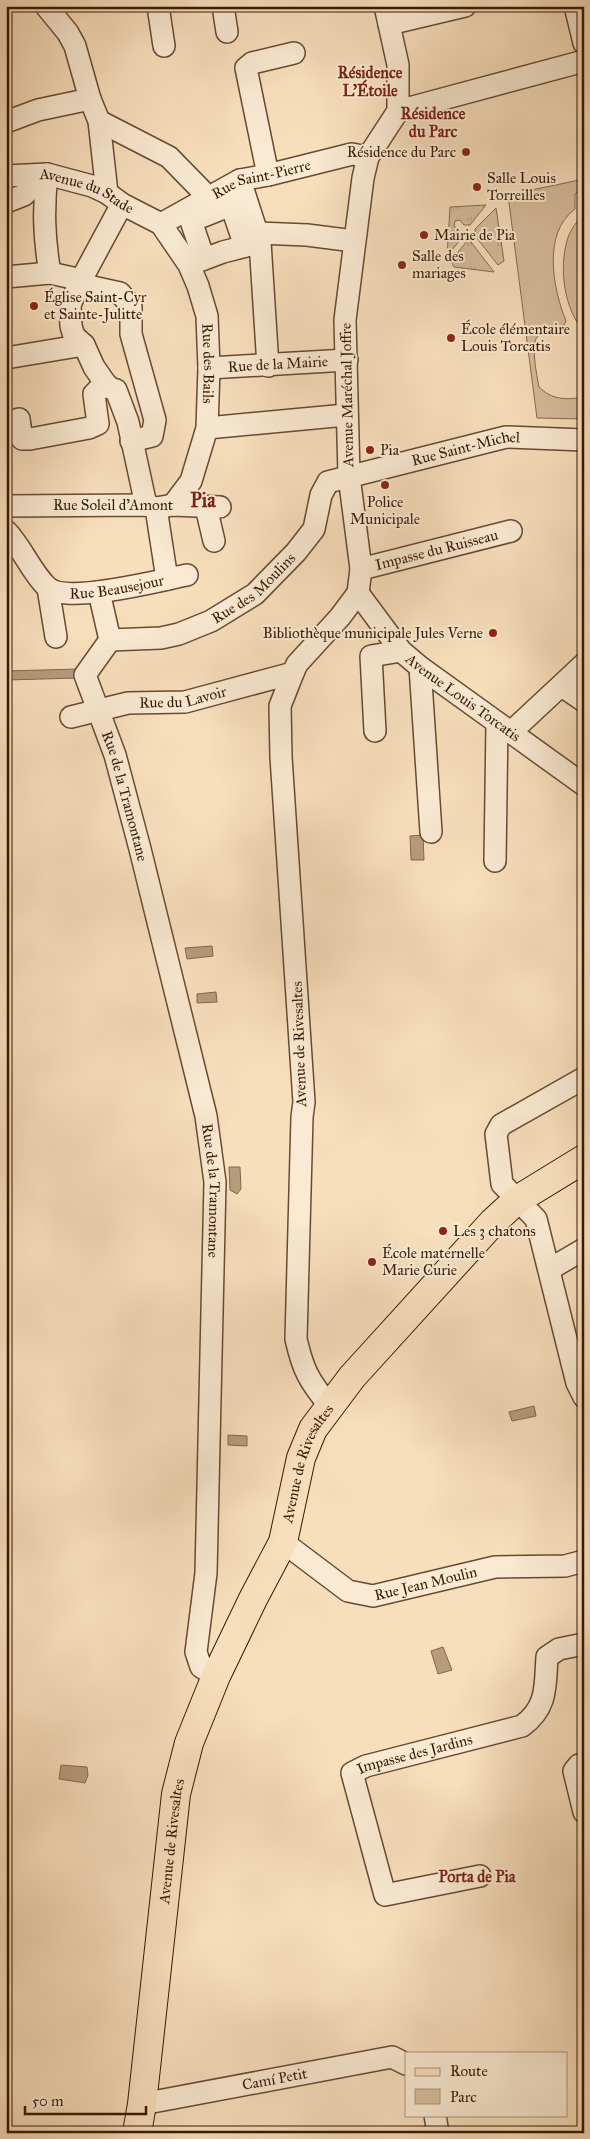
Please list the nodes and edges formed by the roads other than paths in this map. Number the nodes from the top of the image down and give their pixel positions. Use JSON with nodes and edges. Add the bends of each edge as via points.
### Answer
{"nodes":[{"id":1,"x":46,"y":6,"type":"edge"},
{"id":2,"x":158,"y":6,"type":"edge"},
{"id":3,"x":223,"y":6,"type":"edge"},
{"id":4,"x":465,"y":6,"type":"edge"},
{"id":5,"x":576,"y":6,"type":"edge"},
{"id":6,"x":387,"y":15,"type":"edge"},
{"id":7,"x":227,"y":32,"type":"dead end"},
{"id":8,"x":584,"y":43,"type":"edge"},
{"id":9,"x":164,"y":46,"type":"dead end"},
{"id":10,"x":294,"y":53,"type":"dead end"},
{"id":11,"x":584,"y":61,"type":"edge"},
{"id":12,"x":90,"y":99,"type":"junction"},
{"id":13,"x":398,"y":111,"type":"junction"},
{"id":14,"x":99,"y":121,"type":"junction"},
{"id":15,"x":6,"y":122,"type":"edge"},
{"id":16,"x":368,"y":157,"type":"junction"},
{"id":17,"x":44,"y":175,"type":"junction"},
{"id":18,"x":268,"y":175,"type":"junction"},
{"id":19,"x":6,"y":176,"type":"edge"},
{"id":20,"x":240,"y":180,"type":"junction"},
{"id":21,"x":115,"y":199,"type":"junction"},
{"id":22,"x":6,"y":202,"type":"edge"},
{"id":23,"x":212,"y":205,"type":"junction"},
{"id":24,"x":161,"y":224,"type":"junction"},
{"id":25,"x":254,"y":240,"type":"junction"},
{"id":26,"x":354,"y":241,"type":"junction"},
{"id":27,"x":197,"y":262,"type":"junction"},
{"id":28,"x":50,"y":273,"type":"junction"},
{"id":29,"x":6,"y":277,"type":"edge"},
{"id":30,"x":81,"y":282,"type":"junction"},
{"id":31,"x":76,"y":347,"type":"junction"},
{"id":32,"x":6,"y":358,"type":"edge"},
{"id":33,"x":347,"y":360,"type":"junction"},
{"id":34,"x":268,"y":366,"type":"junction"},
{"id":35,"x":209,"y":368,"type":"junction"},
{"id":36,"x":102,"y":384,"type":"junction"},
{"id":37,"x":346,"y":415,"type":"junction"},
{"id":38,"x":6,"y":424,"type":"edge"},
{"id":39,"x":207,"y":428,"type":"junction"},
{"id":40,"x":584,"y":440,"type":"edge"},
{"id":41,"x":131,"y":441,"type":"junction"},
{"id":42,"x":349,"y":476,"type":"junction"},
{"id":43,"x":6,"y":506,"type":"edge"},
{"id":44,"x":158,"y":506,"type":"junction"},
{"id":45,"x":6,"y":531,"type":"edge"},
{"id":46,"x":511,"y":531,"type":"dead end"},
{"id":47,"x":217,"y":541,"type":"dead end"},
{"id":48,"x":362,"y":570,"type":"junction"},
{"id":49,"x":48,"y":588,"type":"junction"},
{"id":50,"x":99,"y":592,"type":"junction"},
{"id":51,"x":358,"y":594,"type":"junction"},
{"id":52,"x":56,"y":637,"type":"dead end"},
{"id":53,"x":110,"y":640,"type":"junction"},
{"id":54,"x":401,"y":651,"type":"junction"},
{"id":55,"x":584,"y":664,"type":"edge"},
{"id":56,"x":420,"y":667,"type":"junction"},
{"id":57,"x":295,"y":669,"type":"junction"},
{"id":58,"x":562,"y":686,"type":"junction"},
{"id":59,"x":584,"y":701,"type":"edge"},
{"id":60,"x":97,"y":710,"type":"junction"},
{"id":61,"x":71,"y":717,"type":"dead end"},
{"id":62,"x":504,"y":728,"type":"junction"},
{"id":63,"x":375,"y":732,"type":"dead end"},
{"id":64,"x":582,"y":782,"type":"edge"},
{"id":65,"x":432,"y":832,"type":"dead end"},
{"id":66,"x":495,"y":861,"type":"dead end"},
{"id":67,"x":584,"y":1078,"type":"edge"},
{"id":68,"x":584,"y":1159,"type":"edge"},
{"id":69,"x":517,"y":1200,"type":"junction"},
{"id":70,"x":584,"y":1249,"type":"edge"},
{"id":71,"x":550,"y":1269,"type":"junction"},
{"id":72,"x":584,"y":1397,"type":"edge"},
{"id":73,"x":329,"y":1405,"type":"junction"},
{"id":74,"x":283,"y":1542,"type":"junction"},
{"id":75,"x":584,"y":1561,"type":"edge"},
{"id":76,"x":584,"y":1644,"type":"edge"},
{"id":77,"x":216,"y":1676,"type":"junction"},
{"id":78,"x":584,"y":1765,"type":"edge"},
{"id":79,"x":584,"y":1812,"type":"edge"},
{"id":80,"x":480,"y":1876,"type":"dead end"},
{"id":81,"x":405,"y":2064,"type":"edge"},
{"id":82,"x":142,"y":2104,"type":"junction"},
{"id":83,"x":435,"y":2116,"type":"edge"},
{"id":84,"x":136,"y":2133,"type":"edge"},
{"id":85,"x":438,"y":2133,"type":"edge"}],
"edges":[{"from":1,"to":12,"type":"street","via":[[76,46]]},
{"from":2,"to":9,"type":"street"},
{"from":3,"to":7,"type":"street"},
{"from":4,"to":6,"type":"street"},
{"from":5,"to":8,"type":"street"},
{"from":6,"to":13,"type":"street","via":[[398,65]]},
{"from":10,"to":18,"type":"street","via":[[246,68]]},
{"from":11,"to":13,"type":"street"},
{"from":12,"to":14,"type":"street"},
{"from":12,"to":15,"type":"street","via":[[38,110]]},
{"from":13,"to":16,"type":"street","name":"Avenue Maréchal Joffre"},
{"from":14,"to":21,"type":"street"},
{"from":14,"to":23,"type":"street","via":[[169,157]]},
{"from":16,"to":18,"type":"street","name":"Rue Saint-Pierre","via":[[352,154]]},
{"from":16,"to":26,"type":"street","name":"Avenue Maréchal Joffre"},
{"from":17,"to":19,"type":"street","name":"Avenue du Stade"},
{"from":17,"to":21,"type":"street","name":"Avenue du Stade","via":[[92,186]]},
{"from":17,"to":22,"type":"street","via":[[24,195]]},
{"from":17,"to":28,"type":"street","via":[[44,240]]},
{"from":18,"to":20,"type":"street","name":"Rue Saint-Pierre"},
{"from":20,"to":23,"type":"street","name":"Rue Saint-Pierre"},
{"from":20,"to":25,"type":"street"},
{"from":21,"to":24,"type":"street","name":"Avenue du Stade"},
{"from":21,"to":30,"type":"street"},
{"from":23,"to":24,"type":"street","name":"Rue Saint-Pierre"},
{"from":23,"to":25,"type":"street","via":[[231,205]]},
{"from":23,"to":27,"type":"street","via":[[190,222]]},
{"from":24,"to":27,"type":"street","name":"Rue des Bails"},
{"from":25,"to":26,"type":"street","via":[[307,235]]},
{"from":25,"to":27,"type":"street"},
{"from":25,"to":34,"type":"street"},
{"from":26,"to":33,"type":"street","name":"Avenue Maréchal Joffre","via":[[345,320]]},
{"from":27,"to":35,"type":"street","name":"Rue des Bails","via":[[198,286],[207,316]]},
{"from":28,"to":29,"type":"street"},
{"from":28,"to":30,"type":"street"},
{"from":30,"to":31,"type":"street","via":[[70,305]]},
{"from":30,"to":41,"type":"street","via":[[120,293],[131,306],[131,334],[155,420],[152,436]]},
{"from":31,"to":32,"type":"street"},
{"from":31,"to":36,"type":"street"},
{"from":33,"to":34,"type":"street","name":"Rue de la Mairie"},
{"from":33,"to":37,"type":"street","name":"Avenue Maréchal Joffre"},
{"from":34,"to":35,"type":"street","name":"Rue de la Mairie"},
{"from":35,"to":39,"type":"street","name":"Rue des Bails"},
{"from":36,"to":38,"type":"street","via":[[98,424],[89,428],[22,439],[19,419]]},
{"from":36,"to":41,"type":"street","via":[[128,422]]},
{"from":37,"to":39,"type":"street"},
{"from":37,"to":42,"type":"street","name":"Avenue Maréchal Joffre"},
{"from":39,"to":44,"type":"street","name":"Rue des Bails","via":[[191,481]]},
{"from":40,"to":42,"type":"street","name":"Rue Saint-Michel","via":[[506,437]]},
{"from":41,"to":44,"type":"street"},
{"from":42,"to":48,"type":"street","name":"Avenue Maréchal Joffre"},
{"from":42,"to":53,"type":"street","name":"Rue des Moulins","via":[[328,482],[321,495],[314,529],[255,594],[211,621],[179,634]]},
{"from":43,"to":44,"type":"street","name":"Rue Soleil d'Amont"},
{"from":44,"to":47,"type":"street","name":"Rue Soleil d'Amont","via":[[213,507]]},
{"from":44,"to":50,"type":"street","name":"Rue Beausejour","via":[[177,577]]},
{"from":45,"to":49,"type":"street","name":"Rue Beausejour"},
{"from":46,"to":48,"type":"street","name":"Impasse du Ruisseau"},
{"from":48,"to":51,"type":"street","name":"Avenue Maréchal Joffre"},
{"from":49,"to":50,"type":"street","name":"Rue Beausejour","via":[[60,594]]},
{"from":49,"to":52,"type":"street","name":"Rue Beausejour"},
{"from":50,"to":53,"type":"street"},
{"from":51,"to":54,"type":"street","name":"Avenue Louis Torcatis"},
{"from":51,"to":57,"type":"street","name":"Avenue Maréchal Joffre"},
{"from":53,"to":60,"type":"street","name":"Rue de la Tramontane","via":[[85,675]]},
{"from":54,"to":56,"type":"street","name":"Avenue Louis Torcatis"},
{"from":54,"to":63,"type":"street","via":[[370,656]]},
{"from":55,"to":58,"type":"street"},
{"from":56,"to":62,"type":"street","name":"Avenue Louis Torcatis"},
{"from":56,"to":65,"type":"street"},
{"from":57,"to":60,"type":"street","name":"Rue du Lavoir","via":[[185,702],[128,703]]},
{"from":57,"to":73,"type":"street","name":"Avenue de Rivesaltes","via":[[280,706],[304,1102],[296,1339],[301,1363],[310,1382]]},
{"from":58,"to":59,"type":"street"},
{"from":58,"to":62,"type":"street"},
{"from":60,"to":61,"type":"street","name":"Rue du Lavoir"},
{"from":60,"to":77,"type":"street","name":"Rue de la Tramontane","via":[[115,755],[148,883],[206,1116],[215,1182],[206,1573],[196,1652],[201,1668]]},
{"from":62,"to":64,"type":"street","name":"Avenue Louis Torcatis"},
{"from":62,"to":66,"type":"street"},
{"from":67,"to":69,"type":"street","via":[[501,1125],[496,1134],[502,1184]]},
{"from":68,"to":69,"type":"main road"},
{"from":69,"to":71,"type":"street","via":[[536,1219]]},
{"from":69,"to":73,"type":"main road","via":[[493,1222]]},
{"from":70,"to":71,"type":"street"},
{"from":71,"to":72,"type":"street","via":[[577,1383]]},
{"from":73,"to":74,"type":"main road","name":"Avenue de Rivesaltes","via":[[301,1458]]},
{"from":74,"to":75,"type":"street","name":"Rue Jean Moulin","via":[[348,1590],[373,1596],[495,1567],[565,1566]]},
{"from":74,"to":77,"type":"main road","name":"Avenue de Rivesaltes"},
{"from":76,"to":80,"type":"street","name":"Impasse des Jardins","via":[[559,1649],[548,1657],[544,1698],[534,1717],[522,1726],[366,1766],[352,1773],[385,1895]]},
{"from":77,"to":82,"type":"main road","name":"Avenue de Rivesaltes","via":[[189,1743],[176,1794]]},
{"from":78,"to":79,"type":"street","via":[[574,1771]]},
{"from":81,"to":82,"type":"street","name":"Camí Petit","via":[[392,2057]]},
{"from":82,"to":84,"type":"main road","name":"Avenue de Rivesaltes"},
{"from":83,"to":85,"type":"street"}]}
